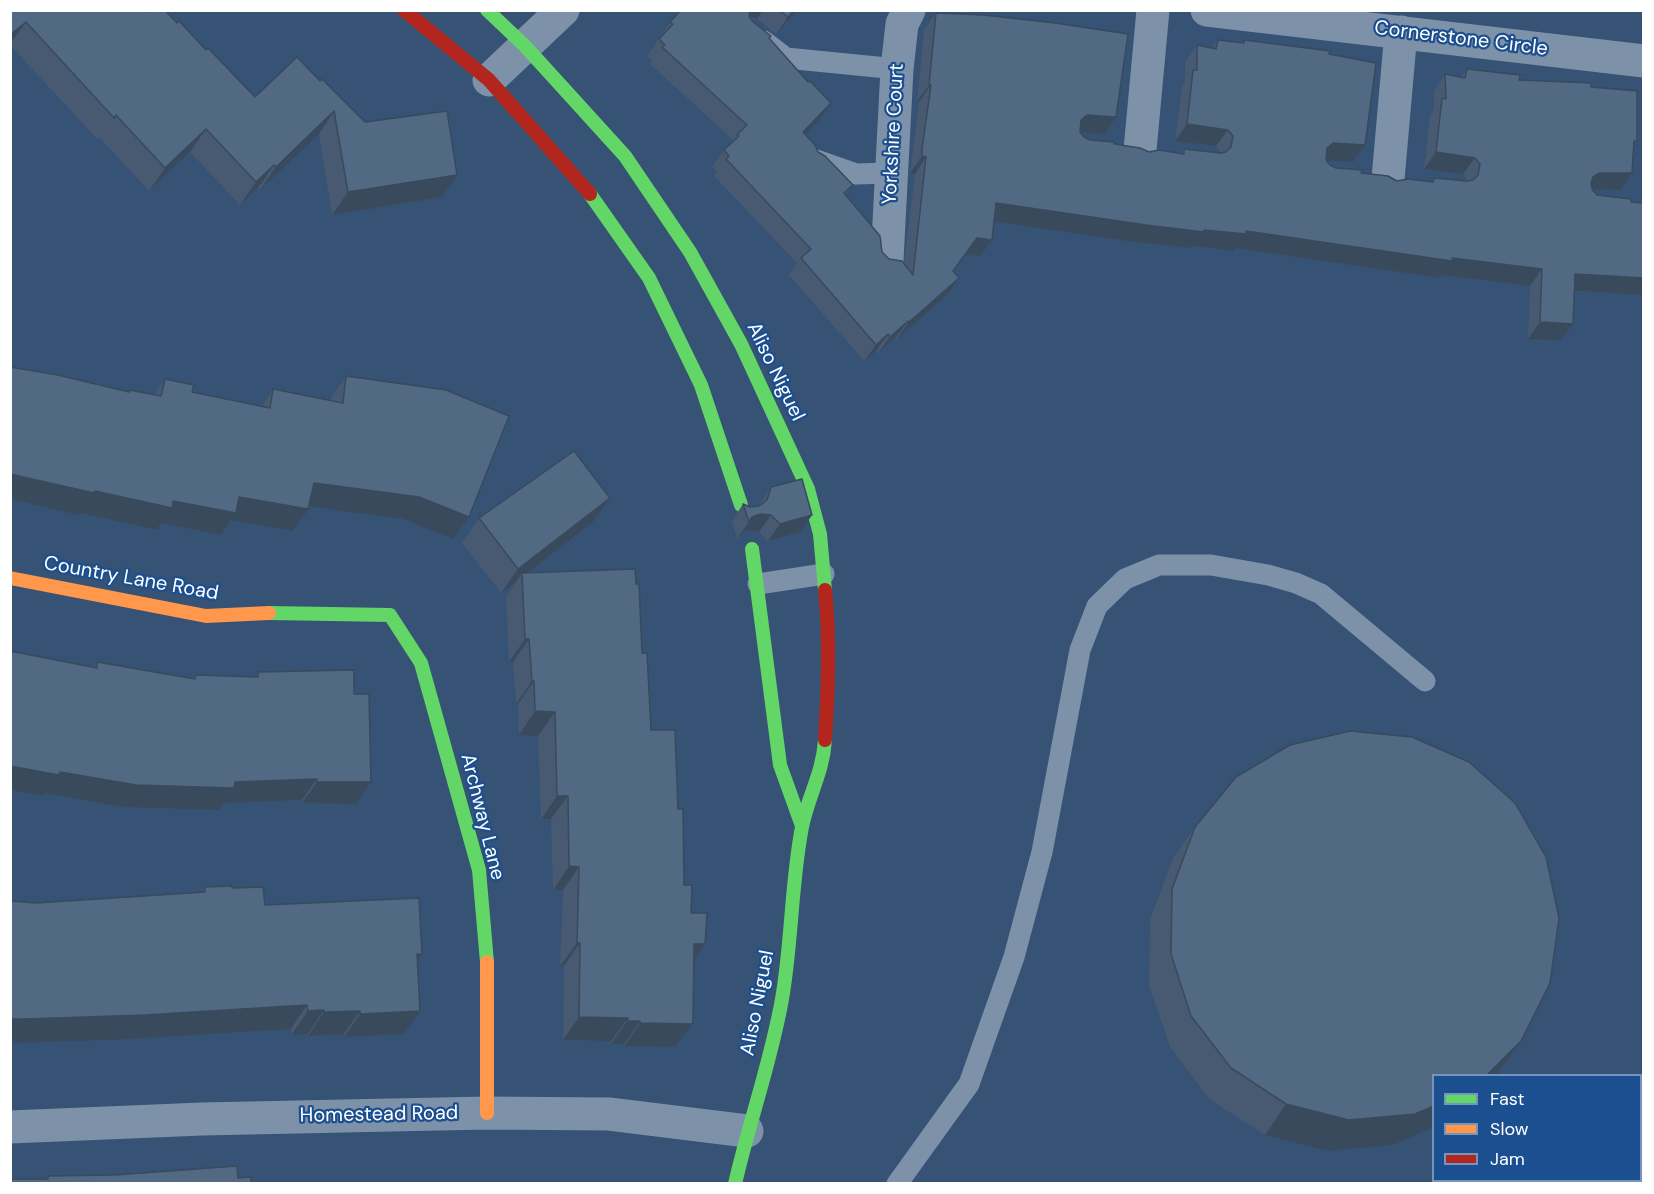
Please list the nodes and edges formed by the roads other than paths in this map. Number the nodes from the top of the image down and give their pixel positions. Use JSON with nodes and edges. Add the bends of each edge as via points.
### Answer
{"nodes":[{"id":1,"x":404,"y":10,"type":"edge"},
{"id":2,"x":487,"y":10,"type":"edge"},
{"id":3,"x":563,"y":10,"type":"edge"},
{"id":4,"x":909,"y":10,"type":"edge"},
{"id":5,"x":1153,"y":10,"type":"edge"},
{"id":6,"x":1207,"y":10,"type":"edge"},
{"id":7,"x":1337,"y":18,"type":"edge"},
{"id":8,"x":749,"y":29,"type":"edge"},
{"id":9,"x":1401,"y":32,"type":"junction"},
{"id":10,"x":525,"y":46,"type":"junction"},
{"id":11,"x":1644,"y":61,"type":"edge"},
{"id":12,"x":897,"y":69,"type":"junction"},
{"id":13,"x":489,"y":80,"type":"junction"},
{"id":14,"x":1140,"y":150,"type":"edge"},
{"id":15,"x":816,"y":160,"type":"edge"},
{"id":16,"x":891,"y":173,"type":"junction"},
{"id":17,"x":1389,"y":179,"type":"edge"},
{"id":18,"x":887,"y":260,"type":"edge"},
{"id":19,"x":741,"y":505,"type":"edge"},
{"id":20,"x":752,"y":549,"type":"dead end"},
{"id":21,"x":825,"y":574,"type":"junction"},
{"id":22,"x":10,"y":578,"type":"edge"},
{"id":23,"x":758,"y":584,"type":"junction"},
{"id":24,"x":390,"y":615,"type":"joint"},
{"id":25,"x":1425,"y":681,"type":"dead end"},
{"id":26,"x":802,"y":826,"type":"junction"},
{"id":27,"x":487,"y":1113,"type":"junction"},
{"id":28,"x":10,"y":1127,"type":"edge"},
{"id":29,"x":747,"y":1131,"type":"junction"},
{"id":30,"x":735,"y":1184,"type":"edge"},
{"id":31,"x":897,"y":1184,"type":"edge"}],
"edges":[{"from":1,"to":13,"type":"street"},
{"from":2,"to":10,"type":"street","name":"Aliso Niguel"},
{"from":3,"to":10,"type":"street"},
{"from":4,"to":12,"type":"street","name":"Yorkshire Court","via":[[902,24]]},
{"from":5,"to":14,"type":"street"},
{"from":6,"to":7,"type":"street","name":"Cornerstone Circle"},
{"from":7,"to":9,"type":"street","name":"Cornerstone Circle"},
{"from":8,"to":12,"type":"lane","via":[[786,58]]},
{"from":9,"to":11,"type":"street","name":"Cornerstone Circle"},
{"from":9,"to":17,"type":"street"},
{"from":10,"to":13,"type":"street"},
{"from":10,"to":21,"type":"street","name":"Aliso Niguel","via":[[625,156],[741,344],[808,489]]},
{"from":12,"to":16,"type":"street","name":"Yorkshire Court"},
{"from":13,"to":19,"type":"street","via":[[589,193],[653,275],[701,385]]},
{"from":15,"to":16,"type":"lane","via":[[856,174]]},
{"from":16,"to":18,"type":"street","name":"Yorkshire Court"},
{"from":20,"to":23,"type":"street","name":"Aliso Niguel"},
{"from":21,"to":23,"type":"lane"},
{"from":21,"to":26,"type":"street","name":"Aliso Niguel","via":[[829,664],[824,760]]},
{"from":22,"to":24,"type":"street","name":"Country Lane Road","via":[[206,615]]},
{"from":23,"to":26,"type":"street","name":"Aliso Niguel","via":[[780,765]]},
{"from":24,"to":27,"type":"street","name":"Archway Lane","via":[[422,663],[479,870],[487,959]]},
{"from":25,"to":31,"type":"lane","via":[[1321,594],[1296,583],[1211,565],[1159,565],[1118,585],[1097,606],[1080,650],[1042,852],[1014,957],[969,1084]]},
{"from":26,"to":29,"type":"street","name":"Aliso Niguel","via":[[782,998]]},
{"from":27,"to":28,"type":"street","name":"Homestead Road"},
{"from":27,"to":29,"type":"street","name":"Homestead Road","via":[[609,1114]]},
{"from":29,"to":30,"type":"street","name":"Aliso Niguel"}]}
